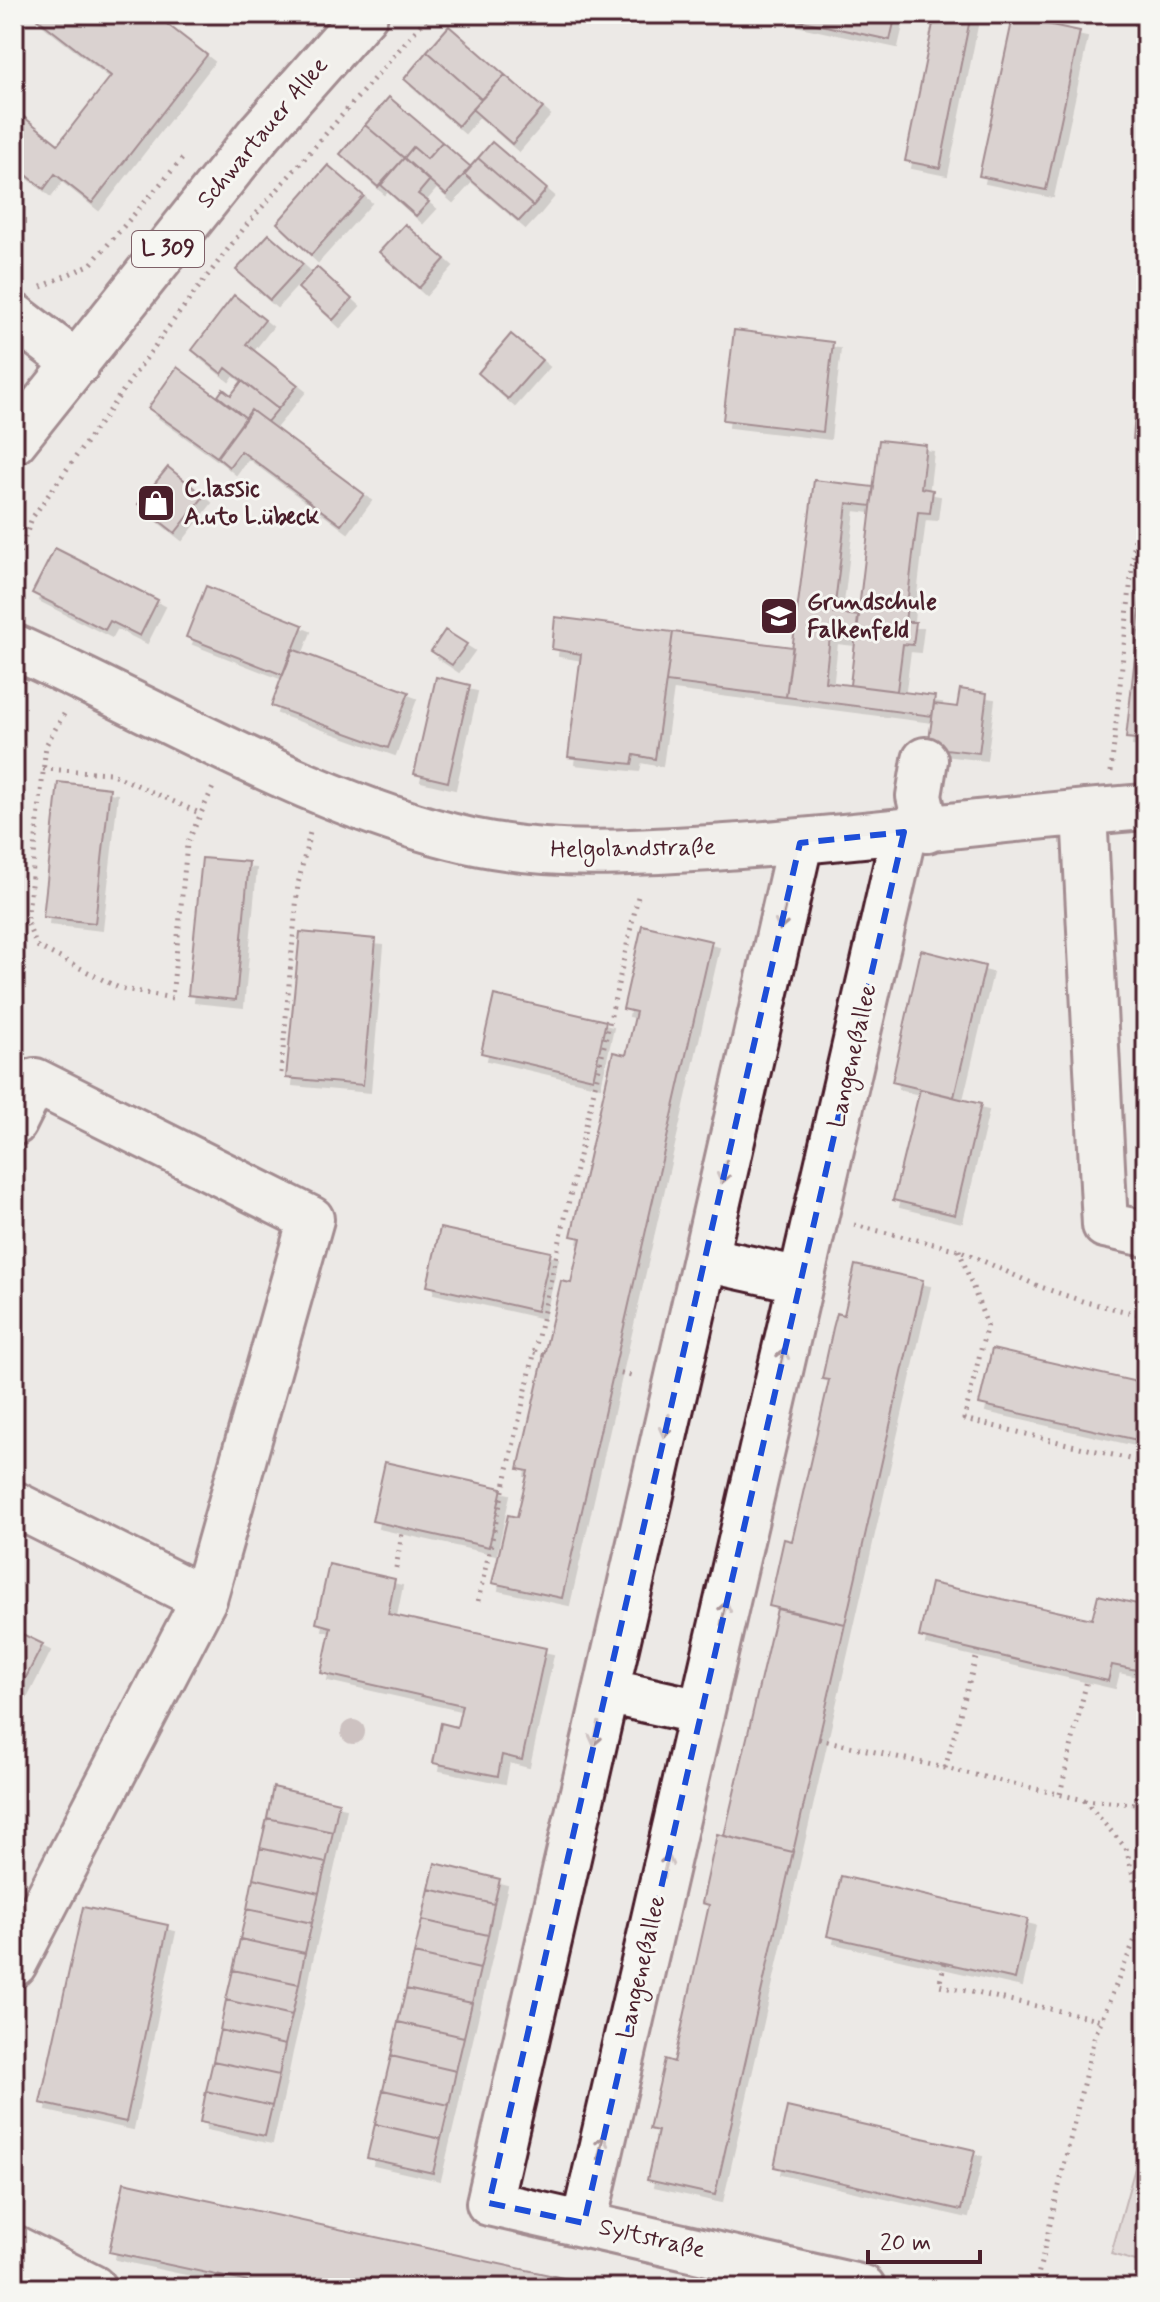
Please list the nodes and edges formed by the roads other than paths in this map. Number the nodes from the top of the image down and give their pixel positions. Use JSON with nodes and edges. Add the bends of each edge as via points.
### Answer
{"nodes":[{"id":1,"x":365,"y":14,"type":"edge"},
{"id":2,"x":26,"y":302,"type":"edge"},
{"id":3,"x":77,"y":364,"type":"junction"},
{"id":4,"x":14,"y":441,"type":"edge"},
{"id":5,"x":14,"y":647,"type":"edge"},
{"id":6,"x":925,"y":760,"type":"dead end"},
{"id":7,"x":1112,"y":810,"type":"edge"},
{"id":8,"x":915,"y":831,"type":"junction"},
{"id":9,"x":800,"y":843,"type":"junction"},
{"id":10,"x":14,"y":1123,"type":"edge"},
{"id":11,"x":1146,"y":1234,"type":"edge"},
{"id":12,"x":705,"y":1259,"type":"junction"},
{"id":13,"x":801,"y":1280,"type":"junction"},
{"id":14,"x":14,"y":1504,"type":"edge"},
{"id":15,"x":204,"y":1599,"type":"junction"},
{"id":16,"x":606,"y":1691,"type":"junction"},
{"id":17,"x":701,"y":1712,"type":"junction"},
{"id":18,"x":14,"y":1964,"type":"edge"},
{"id":19,"x":584,"y":2223,"type":"junction"},
{"id":20,"x":14,"y":2248,"type":"edge"},
{"id":21,"x":93,"y":2288,"type":"edge"},
{"id":22,"x":863,"y":2288,"type":"edge"}],
"edges":[{"from":1,"to":3,"type":"street","name":"Schwartauer Allee","number":"L 309","via":[[259,134]]},
{"from":2,"to":3,"type":"street"},
{"from":3,"to":4,"type":"street","name":"Schwartauer Allee","number":"L 309"},
{"from":5,"to":9,"type":"street","name":"Helgolandstraße","via":[[319,789],[470,841],[567,855]]},
{"from":6,"to":8,"type":"street"},
{"from":7,"to":8,"type":"street","name":"Helgolandstraße"},
{"from":7,"to":11,"type":"street","via":[[1105,1225]]},
{"from":8,"to":9,"type":"street","name":"Helgolandstraße"},
{"from":8,"to":13,"type":"street","name":"Langeneßallee"},
{"from":9,"to":12,"type":"street","one_way":true},
{"from":10,"to":15,"type":"street","via":[[35,1081],[311,1219]]},
{"from":12,"to":13,"type":"street"},
{"from":12,"to":16,"type":"street","one_way":true},
{"from":17,"to":13,"type":"street","name":"Langeneßallee","one_way":true},
{"from":14,"to":15,"type":"street"},
{"from":15,"to":18,"type":"street"},
{"from":16,"to":17,"type":"street"},
{"from":16,"to":19,"type":"street","name":"Syltstraße","one_way":true,"via":[[489,2203]]},
{"from":19,"to":17,"type":"street","name":"Langeneßallee","one_way":true},
{"from":19,"to":22,"type":"street","name":"Syltstraße"},
{"from":20,"to":21,"type":"street"}]}
